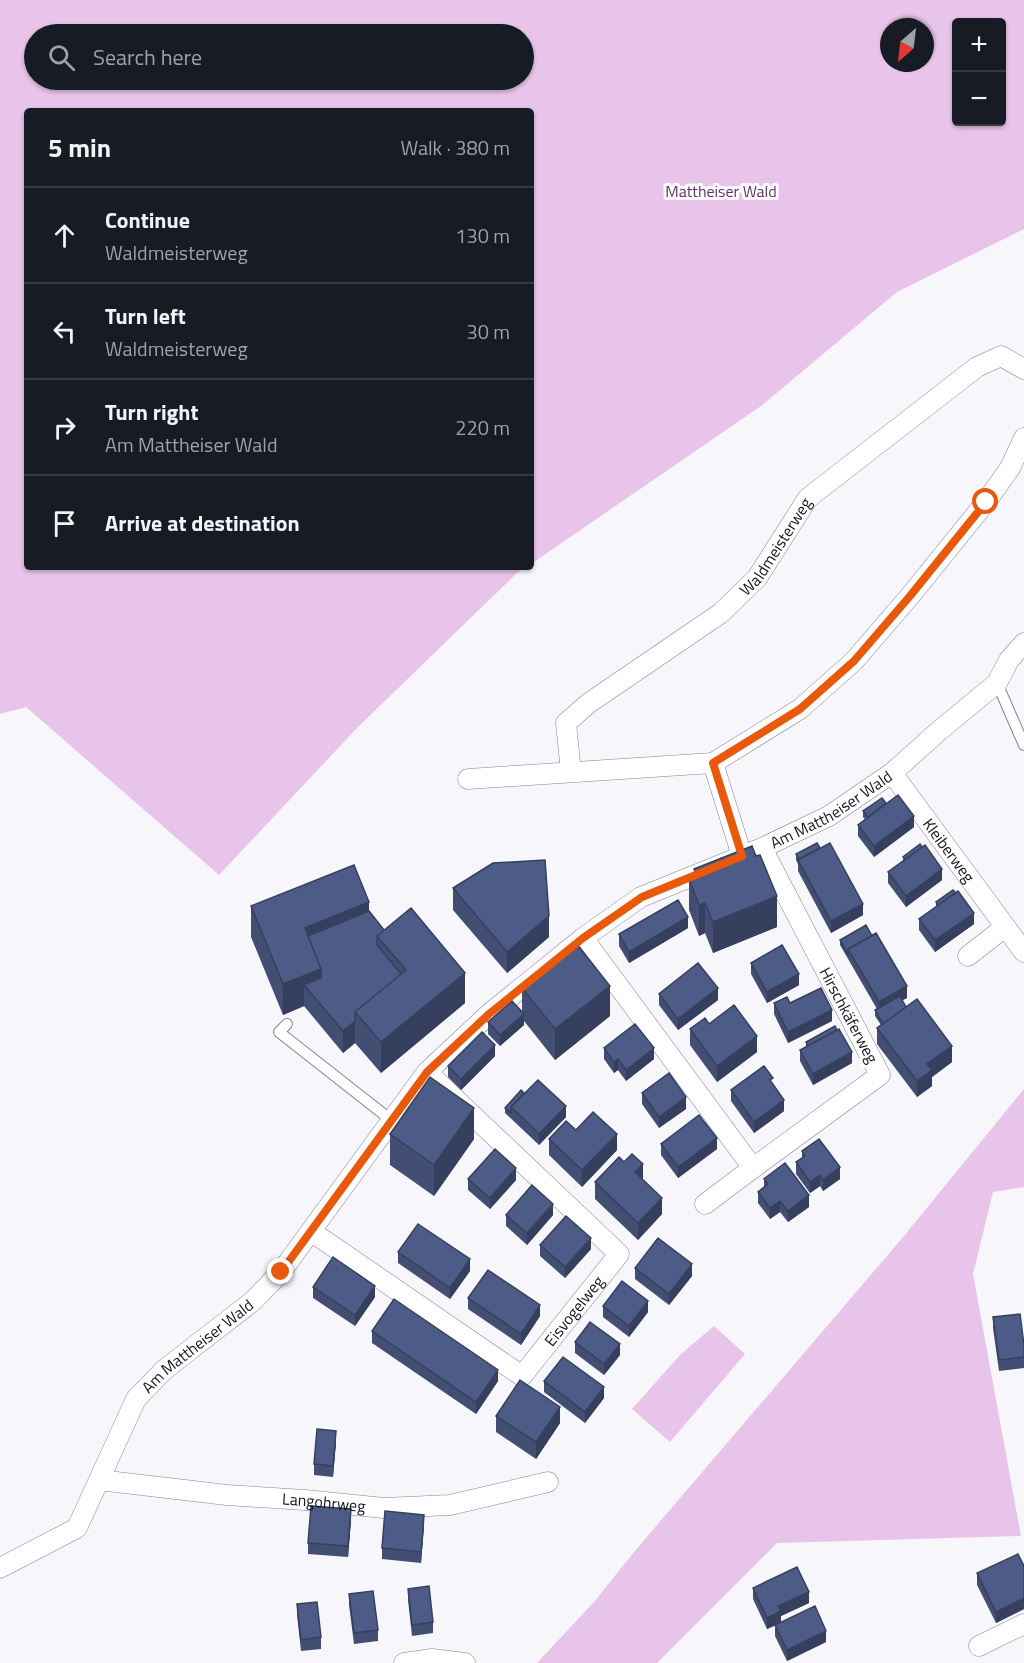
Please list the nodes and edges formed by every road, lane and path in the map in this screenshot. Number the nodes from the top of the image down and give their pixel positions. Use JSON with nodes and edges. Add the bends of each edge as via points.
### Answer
{"nodes":[{"id":1,"x":1024,"y":369,"type":"edge"},
{"id":2,"x":1024,"y":438,"type":"edge"},
{"id":3,"x":1024,"y":644,"type":"edge"},
{"id":4,"x":997,"y":683,"type":"junction"},
{"id":5,"x":1024,"y":745,"type":"edge"},
{"id":6,"x":713,"y":763,"type":"junction"},
{"id":7,"x":571,"y":772,"type":"junction"},
{"id":8,"x":892,"y":773,"type":"junction"},
{"id":9,"x":468,"y":779,"type":"dead end"},
{"id":10,"x":762,"y":848,"type":"junction"},
{"id":11,"x":742,"y":856,"type":"junction"},
{"id":12,"x":1005,"y":927,"type":"junction"},
{"id":13,"x":583,"y":938,"type":"junction"},
{"id":14,"x":1024,"y":952,"type":"edge"},
{"id":15,"x":968,"y":957,"type":"dead end"},
{"id":16,"x":287,"y":1024,"type":"dead end"},
{"id":17,"x":427,"y":1072,"type":"junction"},
{"id":18,"x":391,"y":1120,"type":"junction"},
{"id":19,"x":753,"y":1168,"type":"junction"},
{"id":20,"x":705,"y":1204,"type":"dead end"},
{"id":21,"x":312,"y":1232,"type":"junction"},
{"id":22,"x":99,"y":1480,"type":"junction"},
{"id":23,"x":548,"y":1482,"type":"dead end"},
{"id":24,"x":0,"y":1568,"type":"edge"},
{"id":25,"x":1024,"y":1624,"type":"edge"},
{"id":26,"x":979,"y":1646,"type":"dead end"},
{"id":27,"x":404,"y":1663,"type":"edge"},
{"id":28,"x":465,"y":1663,"type":"edge"}],
"edges":[{"from":1,"to":7,"type":"street","name":"Waldmeisterweg","via":[[1001,356],[977,367],[808,498],[757,578],[721,613],[596,698],[566,723]]},
{"from":2,"to":6,"type":"street","via":[[1010,468],[986,502],[854,661],[800,709]]},
{"from":3,"to":4,"type":"street","name":"Am Mattheiser Wald","via":[[1009,660]]},
{"from":4,"to":5,"type":"lane"},
{"from":4,"to":8,"type":"street","name":"Am Mattheiser Wald"},
{"from":6,"to":7,"type":"street"},
{"from":6,"to":11,"type":"street"},
{"from":7,"to":9,"type":"street"},
{"from":8,"to":10,"type":"street","name":"Am Mattheiser Wald","via":[[830,816]]},
{"from":8,"to":12,"type":"street","name":"Kleiberweg"},
{"from":10,"to":11,"type":"street","name":"Am Mattheiser Wald"},
{"from":10,"to":19,"type":"street","name":"Hirschkäferweg","via":[[880,1075]]},
{"from":11,"to":13,"type":"street","name":"Am Mattheiser Wald","via":[[642,897]]},
{"from":12,"to":14,"type":"street","name":"Kleiberweg"},
{"from":12,"to":15,"type":"street"},
{"from":13,"to":17,"type":"street","name":"Am Mattheiser Wald","via":[[489,1014]]},
{"from":13,"to":19,"type":"street"},
{"from":16,"to":18,"type":"lane","via":[[279,1032]]},
{"from":17,"to":18,"type":"street","name":"Am Mattheiser Wald"},
{"from":17,"to":21,"type":"street","name":"Eisvogelweg","via":[[620,1254],[522,1376]]},
{"from":18,"to":21,"type":"street","name":"Am Mattheiser Wald"},
{"from":19,"to":20,"type":"street","name":"Hirschkäferweg"},
{"from":21,"to":22,"type":"street","name":"Am Mattheiser Wald","via":[[253,1301],[164,1370],[135,1399]]},
{"from":22,"to":23,"type":"street","name":"Langohrweg","via":[[384,1508],[450,1505]]},
{"from":22,"to":24,"type":"street","name":"Am Mattheiser Wald","via":[[77,1528]]},
{"from":25,"to":26,"type":"street"},
{"from":27,"to":28,"type":"street","via":[[432,1659]]}]}
